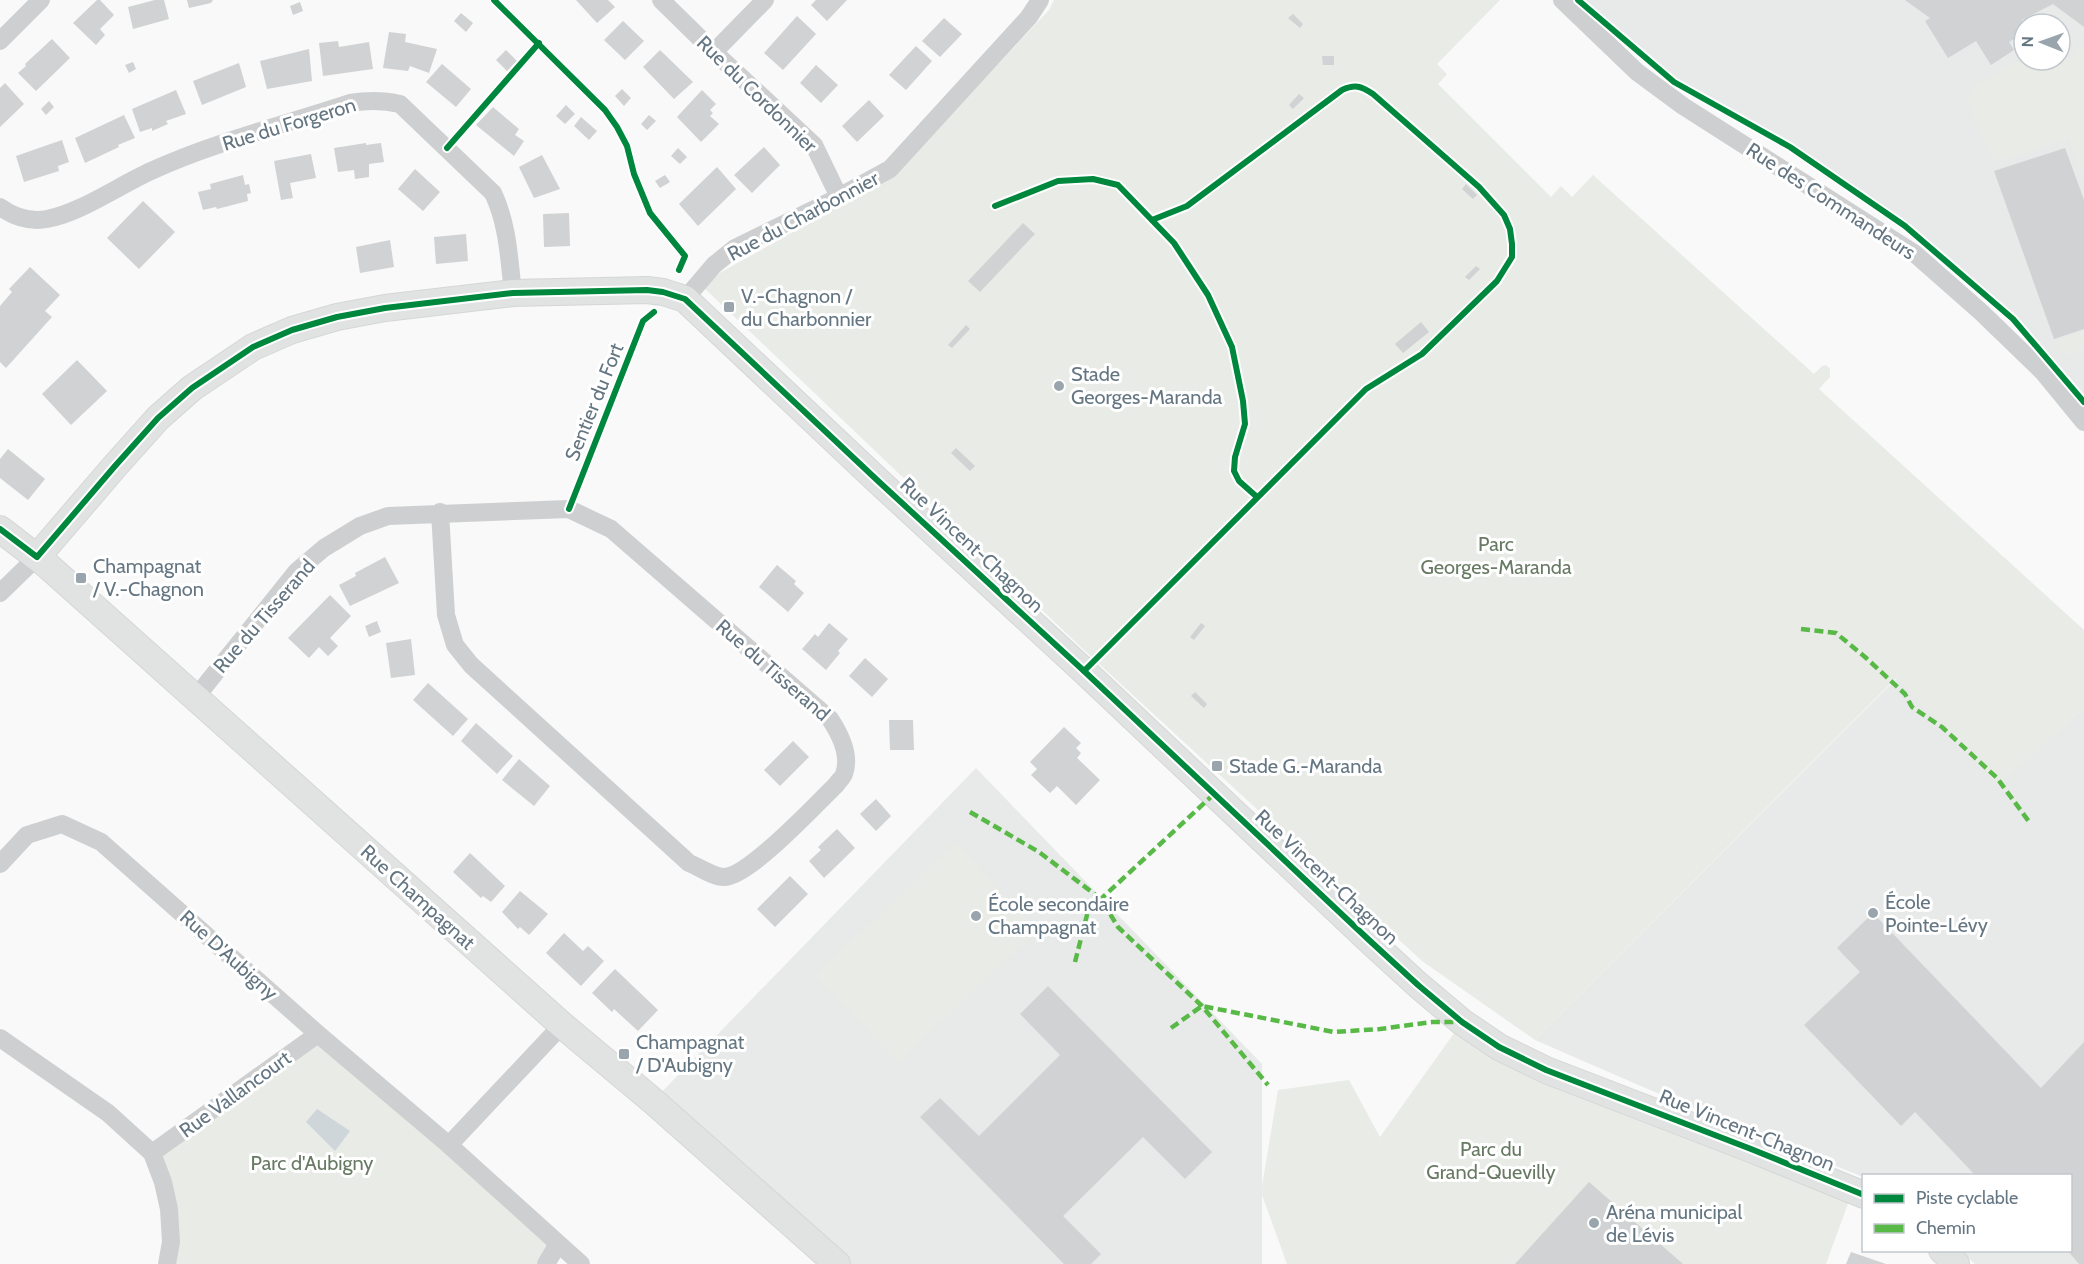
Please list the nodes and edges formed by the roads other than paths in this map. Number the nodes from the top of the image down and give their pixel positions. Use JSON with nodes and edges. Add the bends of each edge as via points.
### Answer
{"nodes":[{"id":1,"x":41,"y":0,"type":"edge"},
{"id":2,"x":661,"y":0,"type":"edge"},
{"id":3,"x":765,"y":0,"type":"edge"},
{"id":4,"x":1040,"y":0,"type":"edge"},
{"id":5,"x":1562,"y":0,"type":"edge"},
{"id":6,"x":0,"y":41,"type":"edge"},
{"id":7,"x":714,"y":52,"type":"junction"},
{"id":8,"x":839,"y":197,"type":"junction"},
{"id":9,"x":0,"y":207,"type":"edge"},
{"id":10,"x":513,"y":294,"type":"junction"},
{"id":11,"x":685,"y":299,"type":"junction"},
{"id":12,"x":2084,"y":422,"type":"edge"},
{"id":13,"x":440,"y":512,"type":"junction"},
{"id":14,"x":0,"y":529,"type":"edge"},
{"id":15,"x":37,"y":557,"type":"junction"},
{"id":16,"x":0,"y":593,"type":"edge"},
{"id":17,"x":196,"y":697,"type":"junction"},
{"id":18,"x":0,"y":864,"type":"edge"},
{"id":19,"x":562,"y":1025,"type":"junction"},
{"id":20,"x":318,"y":1034,"type":"junction"},
{"id":21,"x":0,"y":1038,"type":"edge"},
{"id":22,"x":449,"y":1145,"type":"junction"},
{"id":23,"x":152,"y":1153,"type":"junction"},
{"id":24,"x":1862,"y":1195,"type":"edge"},
{"id":25,"x":558,"y":1244,"type":"junction"},
{"id":26,"x":1943,"y":1252,"type":"edge"},
{"id":27,"x":167,"y":1264,"type":"edge"},
{"id":28,"x":546,"y":1264,"type":"edge"},
{"id":29,"x":581,"y":1264,"type":"edge"},
{"id":30,"x":837,"y":1264,"type":"edge"},
{"id":31,"x":1956,"y":1264,"type":"edge"}],
"edges":[{"from":1,"to":6,"type":"street"},
{"from":2,"to":7,"type":"street","name":"Rue du Cordonnier"},
{"from":3,"to":7,"type":"street"},
{"from":4,"to":8,"type":"street","name":"Rue du Charbonnier","via":[[890,170]]},
{"from":5,"to":12,"type":"street","name":"Rue des Commandeurs","via":[[1637,72],[1683,106],[1914,253],[2043,372]]},
{"from":7,"to":8,"type":"street","name":"Rue du Cordonnier","via":[[814,145]]},
{"from":8,"to":11,"type":"street","name":"Rue du Charbonnier","via":[[735,248]]},
{"from":9,"to":10,"type":"street","name":"Rue du Forgeron","via":[[29,219],[65,214],[150,171],[202,151],[350,103],[388,101],[400,104],[493,193],[505,227]]},
{"from":10,"to":11,"type":"street","name":"Rue Vincent-Chagnon","via":[[647,290]]},
{"from":10,"to":15,"type":"street","name":"Rue Vincent-Chagnon","via":[[337,317],[253,347],[192,388],[158,418]]},
{"from":11,"to":24,"type":"street","name":"Rue Vincent-Chagnon","via":[[1369,940],[1462,1022],[1499,1047],[1546,1070]]},
{"from":13,"to":13,"type":"street","name":"Rue du Tisserand","via":[[446,615],[455,645],[471,665],[689,863],[724,877],[740,872],[844,774],[842,738],[830,719],[611,529],[569,508]]},
{"from":13,"to":17,"type":"street","name":"Rue du Tisserand","via":[[388,516],[360,526],[324,548],[297,571]]},
{"from":14,"to":15,"type":"street","name":"Rue Champagnat"},
{"from":15,"to":16,"type":"street"},
{"from":15,"to":17,"type":"street","name":"Rue Champagnat"},
{"from":17,"to":19,"type":"street","name":"Rue Champagnat"},
{"from":18,"to":20,"type":"street","name":"Rue D'Aubigny","via":[[27,835],[62,824],[101,842]]},
{"from":19,"to":22,"type":"street"},
{"from":19,"to":30,"type":"street","name":"Rue Champagnat"},
{"from":20,"to":22,"type":"street","name":"Rue D'Aubigny"},
{"from":20,"to":23,"type":"street","name":"Rue Vallancourt"},
{"from":21,"to":23,"type":"street","via":[[108,1113]]},
{"from":22,"to":25,"type":"street","name":"Rue D'Aubigny"},
{"from":23,"to":27,"type":"street","via":[[169,1209],[171,1242]]},
{"from":25,"to":28,"type":"street"},
{"from":25,"to":29,"type":"street","name":"Rue D'Aubigny"},
{"from":26,"to":31,"type":"street"}]}
